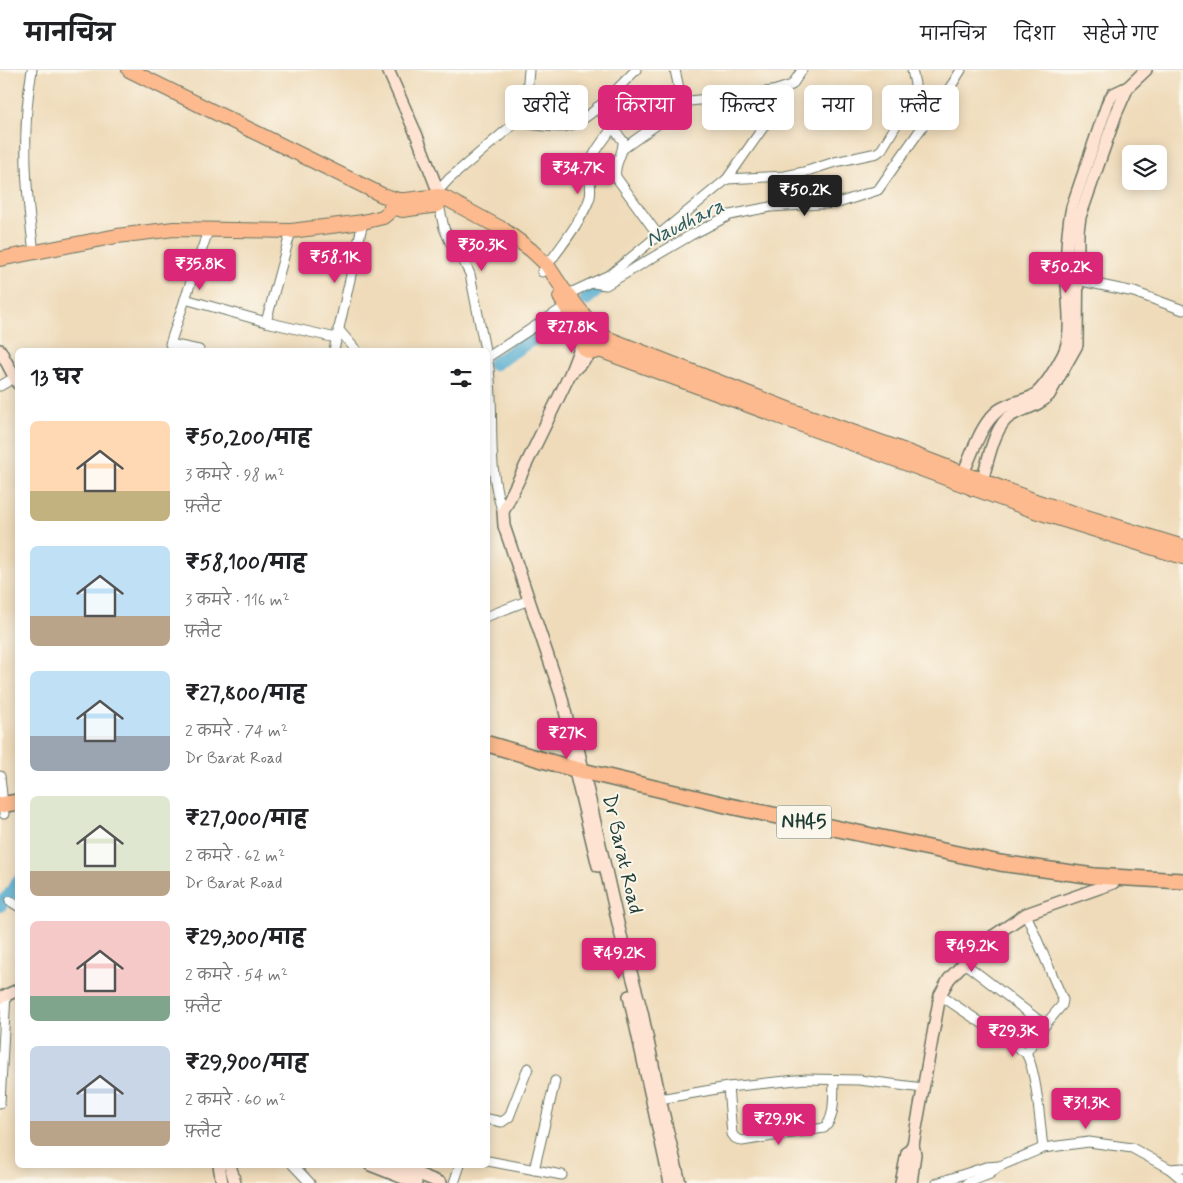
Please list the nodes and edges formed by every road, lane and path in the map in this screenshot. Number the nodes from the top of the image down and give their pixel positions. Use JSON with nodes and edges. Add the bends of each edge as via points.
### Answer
{"nodes":[{"id":1,"x":32,"y":70,"type":"edge"},
{"id":2,"x":129,"y":70,"type":"edge"},
{"id":3,"x":388,"y":70,"type":"edge"},
{"id":4,"x":529,"y":70,"type":"edge"},
{"id":5,"x":636,"y":70,"type":"edge"},
{"id":6,"x":675,"y":70,"type":"edge"},
{"id":7,"x":802,"y":70,"type":"edge"},
{"id":8,"x":912,"y":70,"type":"edge"},
{"id":9,"x":961,"y":70,"type":"edge"},
{"id":10,"x":1146,"y":70,"type":"edge"},
{"id":11,"x":528,"y":85,"type":"edge"},
{"id":12,"x":678,"y":85,"type":"edge"},
{"id":13,"x":789,"y":85,"type":"edge"},
{"id":14,"x":1128,"y":87,"type":"junction"},
{"id":15,"x":597,"y":107,"type":"joint"},
{"id":16,"x":588,"y":115,"type":"edge"},
{"id":17,"x":506,"y":130,"type":"edge"},
{"id":18,"x":611,"y":130,"type":"edge"},
{"id":19,"x":615,"y":130,"type":"edge"},
{"id":20,"x":649,"y":130,"type":"edge"},
{"id":21,"x":761,"y":130,"type":"edge"},
{"id":22,"x":624,"y":148,"type":"junction"},
{"id":23,"x":727,"y":178,"type":"junction"},
{"id":24,"x":438,"y":197,"type":"junction"},
{"id":25,"x":395,"y":204,"type":"junction"},
{"id":26,"x":363,"y":222,"type":"junction"},
{"id":27,"x":209,"y":228,"type":"junction"},
{"id":28,"x":291,"y":231,"type":"junction"},
{"id":29,"x":658,"y":235,"type":"junction"},
{"id":30,"x":34,"y":252,"type":"junction"},
{"id":31,"x":0,"y":259,"type":"edge"},
{"id":32,"x":545,"y":268,"type":"junction"},
{"id":33,"x":1067,"y":278,"type":"junction"},
{"id":34,"x":1079,"y":280,"type":"junction"},
{"id":35,"x":593,"y":283,"type":"junction"},
{"id":36,"x":185,"y":299,"type":"junction"},
{"id":37,"x":567,"y":300,"type":"junction"},
{"id":38,"x":1183,"y":310,"type":"edge"},
{"id":39,"x":266,"y":322,"type":"junction"},
{"id":40,"x":337,"y":333,"type":"junction"},
{"id":41,"x":593,"y":341,"type":"junction"},
{"id":42,"x":169,"y":347,"type":"edge"},
{"id":43,"x":334,"y":348,"type":"edge"},
{"id":44,"x":354,"y":348,"type":"edge"},
{"id":45,"x":485,"y":348,"type":"edge"},
{"id":46,"x":0,"y":350,"type":"edge"},
{"id":47,"x":490,"y":356,"type":"edge"},
{"id":48,"x":15,"y":379,"type":"edge"},
{"id":49,"x":490,"y":380,"type":"edge"},
{"id":50,"x":15,"y":381,"type":"edge"},
{"id":51,"x":0,"y":386,"type":"edge"},
{"id":52,"x":974,"y":480,"type":"junction"},
{"id":53,"x":503,"y":512,"type":"junction"},
{"id":54,"x":1183,"y":547,"type":"edge"},
{"id":55,"x":1183,"y":557,"type":"edge"},
{"id":56,"x":529,"y":600,"type":"junction"},
{"id":57,"x":490,"y":615,"type":"edge"},
{"id":58,"x":490,"y":744,"type":"edge"},
{"id":59,"x":490,"y":751,"type":"edge"},
{"id":60,"x":518,"y":754,"type":"junction"},
{"id":61,"x":579,"y":771,"type":"junction"},
{"id":62,"x":0,"y":776,"type":"edge"},
{"id":63,"x":7,"y":808,"type":"edge"},
{"id":64,"x":1116,"y":880,"type":"junction"},
{"id":65,"x":1183,"y":881,"type":"edge"},
{"id":66,"x":1183,"y":890,"type":"edge"},
{"id":67,"x":1026,"y":914,"type":"junction"},
{"id":68,"x":964,"y":963,"type":"junction"},
{"id":69,"x":8,"y":994,"type":"edge"},
{"id":70,"x":940,"y":995,"type":"junction"},
{"id":71,"x":1046,"y":1025,"type":"junction"},
{"id":72,"x":1026,"y":1052,"type":"junction"},
{"id":73,"x":528,"y":1068,"type":"dead end"},
{"id":74,"x":834,"y":1080,"type":"junction"},
{"id":75,"x":555,"y":1081,"type":"dead end"},
{"id":76,"x":728,"y":1087,"type":"junction"},
{"id":77,"x":923,"y":1088,"type":"junction"},
{"id":78,"x":660,"y":1099,"type":"junction"},
{"id":79,"x":0,"y":1103,"type":"edge"},
{"id":80,"x":490,"y":1119,"type":"edge"},
{"id":81,"x":913,"y":1145,"type":"junction"},
{"id":82,"x":1043,"y":1148,"type":"junction"},
{"id":83,"x":490,"y":1161,"type":"edge"},
{"id":84,"x":1000,"y":1166,"type":"junction"},
{"id":85,"x":220,"y":1168,"type":"edge"},
{"id":86,"x":231,"y":1168,"type":"edge"},
{"id":87,"x":296,"y":1168,"type":"edge"},
{"id":88,"x":378,"y":1168,"type":"edge"},
{"id":89,"x":403,"y":1168,"type":"edge"},
{"id":90,"x":459,"y":1168,"type":"edge"},
{"id":91,"x":1183,"y":1168,"type":"edge"},
{"id":92,"x":1170,"y":1169,"type":"junction"},
{"id":93,"x":534,"y":1170,"type":"junction"},
{"id":94,"x":562,"y":1175,"type":"dead end"},
{"id":95,"x":1183,"y":1180,"type":"edge"},
{"id":96,"x":222,"y":1183,"type":"edge"},
{"id":97,"x":235,"y":1183,"type":"edge"},
{"id":98,"x":310,"y":1183,"type":"edge"},
{"id":99,"x":416,"y":1183,"type":"edge"},
{"id":100,"x":441,"y":1183,"type":"edge"},
{"id":101,"x":454,"y":1183,"type":"edge"},
{"id":102,"x":670,"y":1183,"type":"edge"},
{"id":103,"x":680,"y":1183,"type":"edge"},
{"id":104,"x":901,"y":1183,"type":"edge"},
{"id":105,"x":911,"y":1183,"type":"edge"},
{"id":106,"x":938,"y":1183,"type":"edge"},
{"id":107,"x":967,"y":1183,"type":"edge"}],
"edges":[{"from":1,"to":30,"type":"street","via":[[26,145]]},
{"from":2,"to":25,"type":"main road"},
{"from":3,"to":24,"type":"street","via":[[417,136]]},
{"from":4,"to":11,"type":"street"},
{"from":5,"to":15,"type":"street"},
{"from":6,"to":12,"type":"street"},
{"from":7,"to":13,"type":"street"},
{"from":8,"to":23,"type":"street","via":[[914,95],[877,153],[785,176]]},
{"from":9,"to":35,"type":"street","via":[[878,190],[838,203],[770,207],[730,216],[606,285]]},
{"from":10,"to":14,"type":"street"},
{"from":14,"to":33,"type":"street","via":[[1113,94],[1108,102],[1072,207],[1068,224]]},
{"from":14,"to":34,"type":"street","via":[[1080,217]]},
{"from":15,"to":16,"type":"street"},
{"from":17,"to":24,"type":"street","via":[[449,178]]},
{"from":18,"to":32,"type":"street","via":[[592,158],[590,198]]},
{"from":19,"to":22,"type":"street"},
{"from":20,"to":22,"type":"street"},
{"from":21,"to":23,"type":"street"},
{"from":22,"to":29,"type":"street","via":[[614,170],[616,177]]},
{"from":23,"to":29,"type":"street"},
{"from":24,"to":25,"type":"main road","via":[[411,210],[402,210]]},
{"from":24,"to":32,"type":"main road"},
{"from":24,"to":45,"type":"street","via":[[444,228],[470,274]]},
{"from":25,"to":26,"type":"main road","via":[[383,217]]},
{"from":26,"to":28,"type":"main road"},
{"from":26,"to":40,"type":"street"},
{"from":27,"to":28,"type":"main road"},
{"from":27,"to":30,"type":"main road","via":[[117,236]]},
{"from":27,"to":36,"type":"street"},
{"from":28,"to":39,"type":"street"},
{"from":29,"to":35,"type":"street","via":[[611,274]]},
{"from":30,"to":31,"type":"main road"},
{"from":32,"to":37,"type":"main road"},
{"from":33,"to":34,"type":"street"},
{"from":33,"to":52,"type":"street","via":[[1068,344],[1037,394],[1000,409],[991,418],[983,430]]},
{"from":34,"to":38,"type":"street","via":[[1134,292]]},
{"from":34,"to":52,"type":"street","via":[[1078,336],[1074,353],[1044,400],[1004,420]]},
{"from":35,"to":37,"type":"street"},
{"from":36,"to":39,"type":"street"},
{"from":36,"to":42,"type":"street"},
{"from":37,"to":41,"type":"main road"},
{"from":37,"to":47,"type":"street"},
{"from":39,"to":40,"type":"street"},
{"from":40,"to":43,"type":"street"},
{"from":40,"to":44,"type":"street"},
{"from":41,"to":52,"type":"main road"},
{"from":41,"to":53,"type":"street","via":[[570,374]]},
{"from":46,"to":48,"type":"street"},
{"from":49,"to":53,"type":"street","via":[[494,481]]},
{"from":50,"to":51,"type":"street"},
{"from":52,"to":54,"type":"main road"},
{"from":52,"to":55,"type":"main road","via":[[1035,511]]},
{"from":53,"to":56,"type":"street","name":"Dr Barat Road","via":[[504,526]]},
{"from":56,"to":57,"type":"street"},
{"from":56,"to":61,"type":"street","name":"Dr Barat Road","via":[[561,695],[572,739],[570,750]]},
{"from":58,"to":60,"type":"highway","number":"NH45"},
{"from":59,"to":60,"type":"highway","number":"NH45"},
{"from":60,"to":61,"type":"highway","number":"NH45"},
{"from":61,"to":64,"type":"highway","number":"NH45","via":[[1000,863]]},
{"from":61,"to":78,"type":"street","name":"Dr Barat Road","via":[[647,1033]]},
{"from":61,"to":102,"type":"street","name":"Dr Barat Road"},
{"from":62,"to":63,"type":"street"},
{"from":64,"to":65,"type":"highway","number":"NH45"},
{"from":64,"to":66,"type":"highway","number":"NH45","via":[[1134,887]]},
{"from":64,"to":67,"type":"street"},
{"from":67,"to":68,"type":"street","via":[[993,936]]},
{"from":67,"to":71,"type":"street","via":[[1062,994],[1062,1005]]},
{"from":68,"to":70,"type":"street"},
{"from":68,"to":71,"type":"street"},
{"from":69,"to":79,"type":"street"},
{"from":70,"to":72,"type":"street"},
{"from":70,"to":77,"type":"street"},
{"from":71,"to":72,"type":"street"},
{"from":72,"to":82,"type":"street","via":[[1033,1075]]},
{"from":73,"to":80,"type":"street","via":[[509,1117],[502,1122]]},
{"from":74,"to":76,"type":"street","via":[[806,1079]]},
{"from":74,"to":76,"type":"street","via":[[832,1116],[824,1128],[742,1141],[732,1134]]},
{"from":74,"to":77,"type":"street"},
{"from":75,"to":93,"type":"street"},
{"from":76,"to":78,"type":"street"},
{"from":77,"to":81,"type":"street"},
{"from":78,"to":103,"type":"street","name":"Dr Barat Road"},
{"from":81,"to":104,"type":"street","via":[[907,1153]]},
{"from":81,"to":105,"type":"street"},
{"from":82,"to":84,"type":"street"},
{"from":82,"to":92,"type":"street","via":[[1089,1142],[1132,1148]]},
{"from":83,"to":93,"type":"street"},
{"from":84,"to":106,"type":"street","via":[[986,1167]]},
{"from":84,"to":107,"type":"street","via":[[990,1174]]},
{"from":85,"to":96,"type":"street"},
{"from":86,"to":97,"type":"street"},
{"from":87,"to":98,"type":"street"},
{"from":88,"to":99,"type":"street"},
{"from":89,"to":100,"type":"street"},
{"from":90,"to":101,"type":"street"},
{"from":91,"to":92,"type":"street"},
{"from":92,"to":95,"type":"street"},
{"from":93,"to":94,"type":"street"}]}
